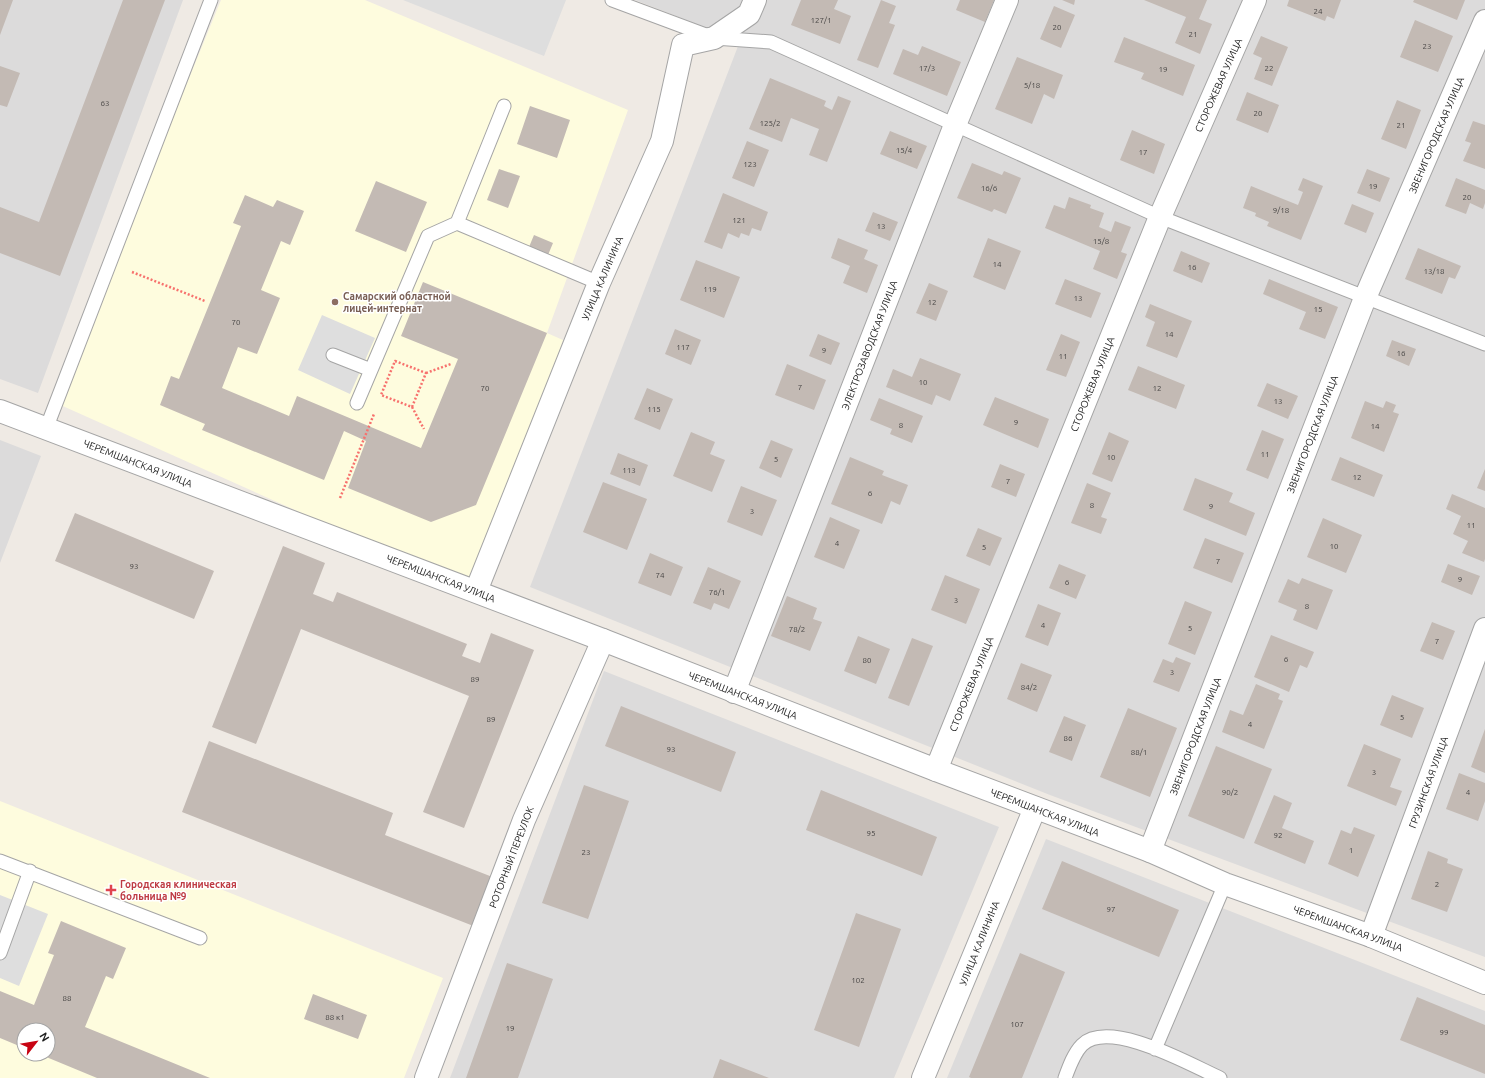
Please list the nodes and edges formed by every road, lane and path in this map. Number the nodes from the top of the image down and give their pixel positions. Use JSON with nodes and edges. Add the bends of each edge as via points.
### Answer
{"nodes":[{"id":1,"x":211,"y":0,"type":"edge"},
{"id":2,"x":612,"y":0,"type":"edge"},
{"id":3,"x":755,"y":0,"type":"edge"},
{"id":4,"x":1007,"y":0,"type":"edge"},
{"id":5,"x":1255,"y":0,"type":"edge"},
{"id":6,"x":1485,"y":21,"type":"edge"},
{"id":7,"x":714,"y":38,"type":"junction"},
{"id":8,"x":504,"y":106,"type":"dead end"},
{"id":9,"x":954,"y":125,"type":"junction"},
{"id":10,"x":1160,"y":216,"type":"junction"},
{"id":11,"x":457,"y":223,"type":"junction"},
{"id":12,"x":132,"y":272,"type":"dead end"},
{"id":13,"x":599,"y":284,"type":"junction"},
{"id":14,"x":1365,"y":298,"type":"junction"},
{"id":15,"x":205,"y":301,"type":"dead end"},
{"id":16,"x":1485,"y":344,"type":"edge"},
{"id":17,"x":334,"y":355,"type":"dead end"},
{"id":18,"x":450,"y":364,"type":"dead end"},
{"id":19,"x":371,"y":370,"type":"junction"},
{"id":20,"x":426,"y":373,"type":"junction"},
{"id":21,"x":381,"y":395,"type":"junction"},
{"id":22,"x":378,"y":402,"type":"dead end"},
{"id":23,"x":357,"y":403,"type":"dead end"},
{"id":24,"x":412,"y":407,"type":"junction"},
{"id":25,"x":375,"y":410,"type":"dead end"},
{"id":26,"x":0,"y":411,"type":"edge"},
{"id":27,"x":46,"y":429,"type":"junction"},
{"id":28,"x":424,"y":429,"type":"dead end"},
{"id":29,"x":340,"y":498,"type":"dead end"},
{"id":30,"x":476,"y":591,"type":"junction"},
{"id":31,"x":1485,"y":629,"type":"edge"},
{"id":32,"x":603,"y":640,"type":"junction"},
{"id":33,"x":734,"y":692,"type":"junction"},
{"id":34,"x":936,"y":770,"type":"junction"},
{"id":35,"x":1035,"y":808,"type":"junction"},
{"id":36,"x":1150,"y":851,"type":"junction"},
{"id":37,"x":0,"y":860,"type":"edge"},
{"id":38,"x":30,"y":871,"type":"junction"},
{"id":39,"x":1225,"y":884,"type":"junction"},
{"id":40,"x":1371,"y":936,"type":"junction"},
{"id":41,"x":200,"y":938,"type":"dead end"},
{"id":42,"x":0,"y":953,"type":"edge"},
{"id":43,"x":1485,"y":982,"type":"edge"},
{"id":44,"x":1155,"y":1049,"type":"junction"},
{"id":45,"x":426,"y":1078,"type":"edge"},
{"id":46,"x":923,"y":1078,"type":"edge"},
{"id":47,"x":1065,"y":1078,"type":"edge"},
{"id":48,"x":1220,"y":1078,"type":"edge"}],
"edges":[{"from":1,"to":27,"type":"lane"},
{"from":2,"to":7,"type":"lane"},
{"from":3,"to":7,"type":"street","name":"УЛИЦА КАЛИНИНА","via":[[749,14]]},
{"from":4,"to":9,"type":"street","name":"ЭЛЕКТРОЗАВОДСКАЯ УЛИЦА"},
{"from":5,"to":10,"type":"street","name":"СТОРОЖЕВАЯ УЛИЦА"},
{"from":6,"to":14,"type":"street","name":"ЗВЕНИГОРОДСКАЯ УЛИЦА"},
{"from":7,"to":9,"type":"lane","via":[[771,42]]},
{"from":7,"to":13,"type":"street","name":"УЛИЦА КАЛИНИНА","via":[[683,44],[662,141]]},
{"from":8,"to":11,"type":"lane"},
{"from":9,"to":10,"type":"lane"},
{"from":9,"to":33,"type":"street","name":"ЭЛЕКТРОЗАВОДСКАЯ УЛИЦА"},
{"from":10,"to":14,"type":"lane"},
{"from":10,"to":34,"type":"street","name":"СТОРОЖЕВАЯ УЛИЦА"},
{"from":11,"to":13,"type":"lane"},
{"from":11,"to":19,"type":"lane","via":[[428,236]]},
{"from":12,"to":15,"type":"path"},
{"from":13,"to":30,"type":"street","name":"УЛИЦА КАЛИНИНА"},
{"from":14,"to":16,"type":"lane"},
{"from":14,"to":36,"type":"street","name":"ЗВЕНИГОРОДСКАЯ УЛИЦА"},
{"from":17,"to":19,"type":"lane"},
{"from":18,"to":20,"type":"path"},
{"from":19,"to":23,"type":"lane"},
{"from":20,"to":21,"type":"path","via":[[395,361]]},
{"from":20,"to":24,"type":"path"},
{"from":21,"to":22,"type":"path"},
{"from":21,"to":24,"type":"path"},
{"from":24,"to":28,"type":"path"},
{"from":25,"to":29,"type":"path"},
{"from":26,"to":27,"type":"street","name":"ЧЕРЕМШАНСКАЯ УЛИЦА"},
{"from":27,"to":30,"type":"street","name":"ЧЕРЕМШАНСКАЯ УЛИЦА"},
{"from":30,"to":32,"type":"street","name":"ЧЕРЕМШАНСКАЯ УЛИЦА"},
{"from":31,"to":40,"type":"street","name":"ГРУЗИНСКАЯ УЛИЦА"},
{"from":32,"to":33,"type":"street","name":"ЧЕРЕМШАНСКАЯ УЛИЦА"},
{"from":32,"to":45,"type":"street","name":"РОТОРНЫЙ ПЕРЕУЛОК","via":[[524,820]]},
{"from":33,"to":34,"type":"street","name":"ЧЕРЕМШАНСКАЯ УЛИЦА"},
{"from":34,"to":35,"type":"street","name":"ЧЕРЕМШАНСКАЯ УЛИЦА"},
{"from":35,"to":36,"type":"street","name":"ЧЕРЕМШАНСКАЯ УЛИЦА"},
{"from":35,"to":46,"type":"street","name":"УЛИЦА КАЛИНИНА"},
{"from":36,"to":39,"type":"street","name":"ЧЕРЕМШАНСКАЯ УЛИЦА"},
{"from":37,"to":38,"type":"lane"},
{"from":38,"to":41,"type":"lane"},
{"from":38,"to":42,"type":"lane"},
{"from":39,"to":40,"type":"street","name":"ЧЕРЕМШАНСКАЯ УЛИЦА"},
{"from":39,"to":44,"type":"lane"},
{"from":40,"to":43,"type":"street","name":"ЧЕРЕМШАНСКАЯ УЛИЦА"},
{"from":44,"to":47,"type":"lane","via":[[1116,1037],[1102,1036],[1091,1039],[1082,1045],[1075,1055]]},
{"from":44,"to":48,"type":"lane"}]}
